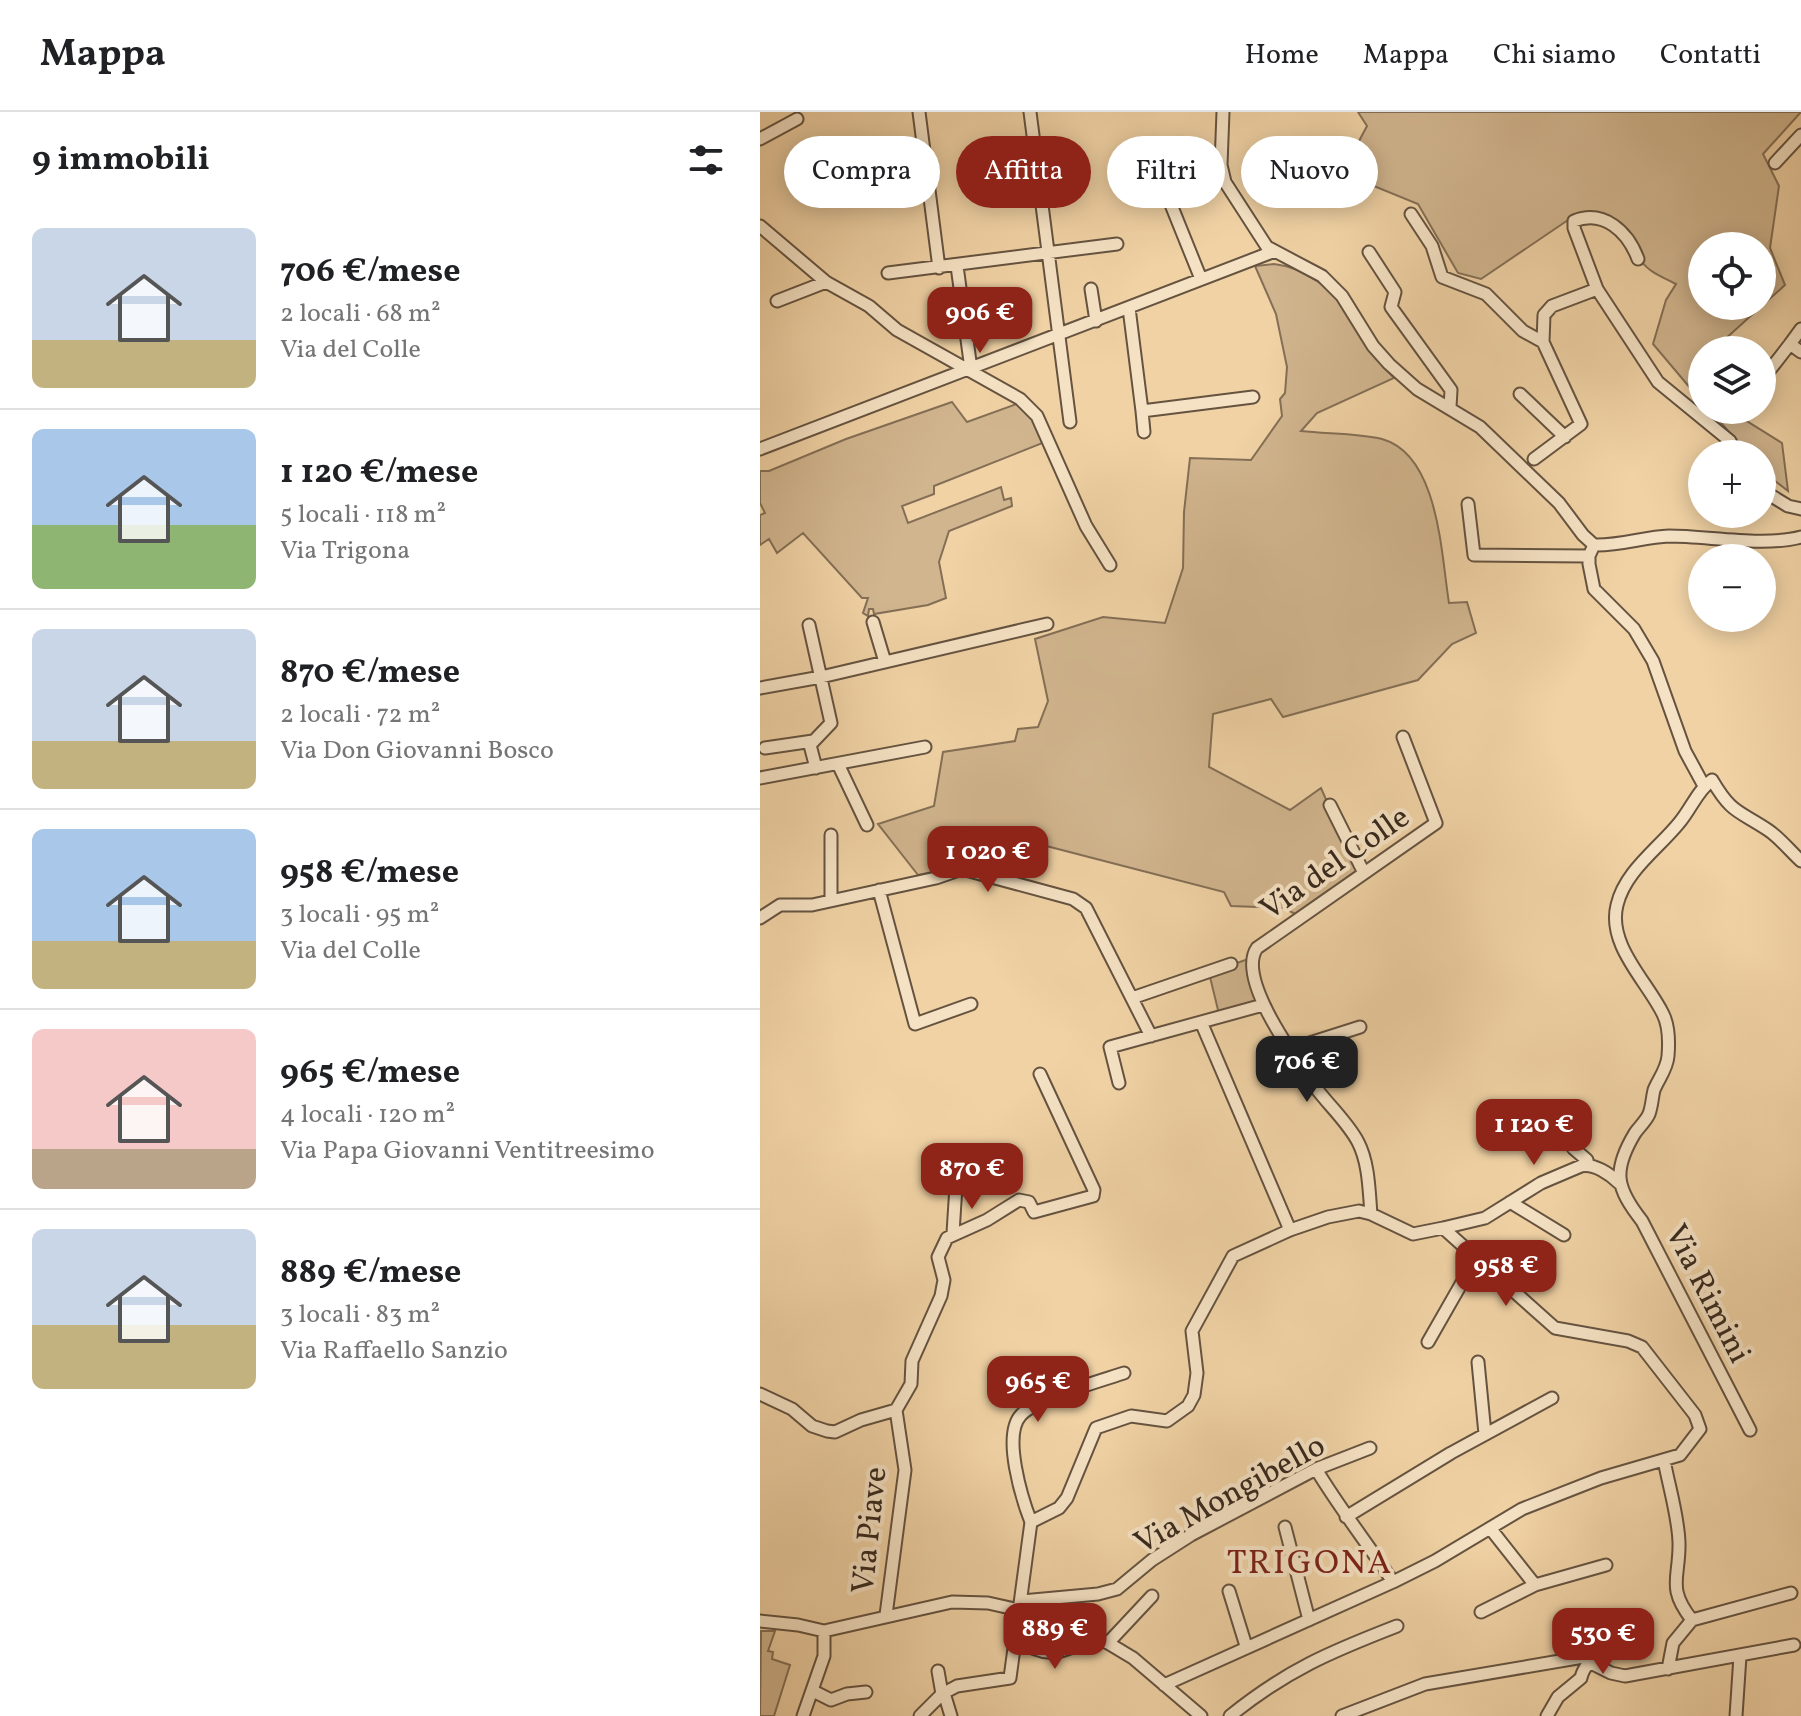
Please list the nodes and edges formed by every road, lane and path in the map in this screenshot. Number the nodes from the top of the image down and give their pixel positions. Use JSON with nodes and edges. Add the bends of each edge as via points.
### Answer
{"nodes":[{"id":1,"x":919,"y":112,"type":"edge"},
{"id":2,"x":1030,"y":112,"type":"edge"},
{"id":3,"x":1223,"y":112,"type":"edge"},
{"id":4,"x":797,"y":119,"type":"dead end"},
{"id":5,"x":1801,"y":135,"type":"edge"},
{"id":6,"x":760,"y":139,"type":"edge"},
{"id":7,"x":1775,"y":163,"type":"dead end"},
{"id":8,"x":1172,"y":208,"type":"edge"},
{"id":9,"x":1411,"y":214,"type":"dead end"},
{"id":10,"x":760,"y":226,"type":"edge"},
{"id":11,"x":1117,"y":244,"type":"dead end"},
{"id":12,"x":1275,"y":251,"type":"junction"},
{"id":13,"x":1048,"y":252,"type":"junction"},
{"id":14,"x":1369,"y":252,"type":"dead end"},
{"id":15,"x":1638,"y":259,"type":"dead end"},
{"id":16,"x":957,"y":266,"type":"junction"},
{"id":17,"x":939,"y":268,"type":"junction"},
{"id":18,"x":888,"y":273,"type":"dead end"},
{"id":19,"x":1201,"y":279,"type":"junction"},
{"id":20,"x":826,"y":282,"type":"junction"},
{"id":21,"x":1091,"y":289,"type":"dead end"},
{"id":22,"x":1597,"y":289,"type":"junction"},
{"id":23,"x":777,"y":301,"type":"dead end"},
{"id":24,"x":1129,"y":308,"type":"junction"},
{"id":25,"x":1096,"y":321,"type":"junction"},
{"id":26,"x":1801,"y":329,"type":"edge"},
{"id":27,"x":1058,"y":335,"type":"junction"},
{"id":28,"x":1543,"y":342,"type":"junction"},
{"id":29,"x":1790,"y":344,"type":"junction"},
{"id":30,"x":1801,"y":352,"type":"edge"},
{"id":31,"x":1776,"y":362,"type":"edge"},
{"id":32,"x":971,"y":369,"type":"junction"},
{"id":33,"x":1520,"y":394,"type":"dead end"},
{"id":34,"x":1253,"y":397,"type":"dead end"},
{"id":35,"x":1450,"y":407,"type":"junction"},
{"id":36,"x":1142,"y":411,"type":"junction"},
{"id":37,"x":1070,"y":422,"type":"dead end"},
{"id":38,"x":1144,"y":432,"type":"dead end"},
{"id":39,"x":1565,"y":437,"type":"junction"},
{"id":40,"x":1729,"y":440,"type":"edge"},
{"id":41,"x":760,"y":449,"type":"edge"},
{"id":42,"x":1534,"y":459,"type":"dead end"},
{"id":43,"x":1776,"y":499,"type":"edge"},
{"id":44,"x":1468,"y":504,"type":"dead end"},
{"id":45,"x":1801,"y":509,"type":"edge"},
{"id":46,"x":1801,"y":537,"type":"edge"},
{"id":47,"x":1592,"y":550,"type":"junction"},
{"id":48,"x":1110,"y":565,"type":"dead end"},
{"id":49,"x":873,"y":622,"type":"dead end"},
{"id":50,"x":1047,"y":624,"type":"dead end"},
{"id":51,"x":809,"y":625,"type":"dead end"},
{"id":52,"x":885,"y":662,"type":"junction"},
{"id":53,"x":821,"y":677,"type":"junction"},
{"id":54,"x":760,"y":688,"type":"edge"},
{"id":55,"x":1403,"y":737,"type":"dead end"},
{"id":56,"x":813,"y":741,"type":"junction"},
{"id":57,"x":925,"y":747,"type":"dead end"},
{"id":58,"x":765,"y":748,"type":"dead end"},
{"id":59,"x":838,"y":764,"type":"junction"},
{"id":60,"x":816,"y":768,"type":"junction"},
{"id":61,"x":760,"y":778,"type":"edge"},
{"id":62,"x":1708,"y":783,"type":"junction"},
{"id":63,"x":1330,"y":805,"type":"dead end"},
{"id":64,"x":867,"y":825,"type":"dead end"},
{"id":65,"x":831,"y":835,"type":"dead end"},
{"id":66,"x":1801,"y":861,"type":"edge"},
{"id":67,"x":1364,"y":873,"type":"junction"},
{"id":68,"x":879,"y":890,"type":"junction"},
{"id":69,"x":831,"y":899,"type":"junction"},
{"id":70,"x":760,"y":918,"type":"edge"},
{"id":71,"x":1231,"y":964,"type":"dead end"},
{"id":72,"x":1132,"y":998,"type":"junction"},
{"id":73,"x":971,"y":1004,"type":"dead end"},
{"id":74,"x":1263,"y":1005,"type":"junction"},
{"id":75,"x":1201,"y":1022,"type":"junction"},
{"id":76,"x":1360,"y":1027,"type":"dead end"},
{"id":77,"x":1151,"y":1036,"type":"junction"},
{"id":78,"x":1291,"y":1049,"type":"junction"},
{"id":79,"x":1040,"y":1074,"type":"dead end"},
{"id":80,"x":1119,"y":1083,"type":"dead end"},
{"id":81,"x":1573,"y":1148,"type":"dead end"},
{"id":82,"x":1588,"y":1165,"type":"junction"},
{"id":83,"x":1619,"y":1183,"type":"junction"},
{"id":84,"x":956,"y":1186,"type":"dead end"},
{"id":85,"x":1510,"y":1202,"type":"junction"},
{"id":86,"x":1371,"y":1214,"type":"junction"},
{"id":87,"x":1443,"y":1228,"type":"junction"},
{"id":88,"x":1290,"y":1230,"type":"junction"},
{"id":89,"x":953,"y":1233,"type":"junction"},
{"id":90,"x":1564,"y":1235,"type":"dead end"},
{"id":91,"x":1476,"y":1258,"type":"junction"},
{"id":92,"x":1428,"y":1342,"type":"dead end"},
{"id":93,"x":1478,"y":1362,"type":"dead end"},
{"id":94,"x":1124,"y":1373,"type":"dead end"},
{"id":95,"x":760,"y":1394,"type":"edge"},
{"id":96,"x":1548,"y":1400,"type":"dead end"},
{"id":97,"x":896,"y":1410,"type":"junction"},
{"id":98,"x":1750,"y":1430,"type":"dead end"},
{"id":99,"x":1485,"y":1434,"type":"junction"},
{"id":100,"x":1370,"y":1448,"type":"dead end"},
{"id":101,"x":1664,"y":1460,"type":"junction"},
{"id":102,"x":1316,"y":1469,"type":"junction"},
{"id":103,"x":1346,"y":1517,"type":"junction"},
{"id":104,"x":1031,"y":1522,"type":"junction"},
{"id":105,"x":1285,"y":1527,"type":"dead end"},
{"id":106,"x":1490,"y":1528,"type":"junction"},
{"id":107,"x":1606,"y":1565,"type":"dead end"},
{"id":108,"x":1393,"y":1582,"type":"junction"},
{"id":109,"x":1535,"y":1585,"type":"junction"},
{"id":110,"x":1229,"y":1591,"type":"dead end"},
{"id":111,"x":1791,"y":1593,"type":"dead end"},
{"id":112,"x":1152,"y":1596,"type":"dead end"},
{"id":113,"x":1020,"y":1606,"type":"junction"},
{"id":114,"x":1481,"y":1612,"type":"dead end"},
{"id":115,"x":886,"y":1615,"type":"junction"},
{"id":116,"x":1309,"y":1620,"type":"junction"},
{"id":117,"x":1692,"y":1620,"type":"junction"},
{"id":118,"x":760,"y":1621,"type":"edge"},
{"id":119,"x":1397,"y":1626,"type":"dead end"},
{"id":120,"x":1590,"y":1629,"type":"dead end"},
{"id":121,"x":824,"y":1631,"type":"junction"},
{"id":122,"x":1015,"y":1640,"type":"junction"},
{"id":123,"x":1105,"y":1642,"type":"junction"},
{"id":124,"x":1794,"y":1645,"type":"dead end"},
{"id":125,"x":1246,"y":1646,"type":"junction"},
{"id":126,"x":1740,"y":1656,"type":"junction"},
{"id":127,"x":1593,"y":1659,"type":"junction"},
{"id":128,"x":1668,"y":1669,"type":"junction"},
{"id":129,"x":938,"y":1671,"type":"dead end"},
{"id":130,"x":1164,"y":1685,"type":"junction"},
{"id":131,"x":813,"y":1691,"type":"junction"},
{"id":132,"x":866,"y":1692,"type":"dead end"},
{"id":133,"x":943,"y":1693,"type":"junction"},
{"id":134,"x":803,"y":1716,"type":"edge"},
{"id":135,"x":920,"y":1716,"type":"edge"},
{"id":136,"x":951,"y":1716,"type":"edge"},
{"id":137,"x":1201,"y":1716,"type":"edge"},
{"id":138,"x":1230,"y":1716,"type":"edge"},
{"id":139,"x":1342,"y":1716,"type":"edge"},
{"id":140,"x":1547,"y":1716,"type":"edge"},
{"id":141,"x":1736,"y":1716,"type":"edge"}],
"edges":[{"from":1,"to":17,"type":"street"},
{"from":2,"to":13,"type":"street"},
{"from":3,"to":12,"type":"street","via":[[1225,182],[1257,234]]},
{"from":4,"to":6,"type":"street"},
{"from":5,"to":7,"type":"street"},
{"from":8,"to":19,"type":"street"},
{"from":9,"to":28,"type":"street","via":[[1432,246],[1442,277],[1486,294],[1523,331]]},
{"from":10,"to":20,"type":"street"},
{"from":11,"to":13,"type":"street"},
{"from":12,"to":19,"type":"street"},
{"from":12,"to":35,"type":"street","via":[[1322,276],[1389,364],[1417,389]]},
{"from":13,"to":16,"type":"street"},
{"from":13,"to":27,"type":"street"},
{"from":14,"to":35,"type":"street","via":[[1395,292],[1391,307],[1451,390]]},
{"from":15,"to":22,"type":"street","via":[[1627,236],[1610,223],[1577,219],[1574,228]]},
{"from":16,"to":17,"type":"street"},
{"from":16,"to":32,"type":"street"},
{"from":17,"to":18,"type":"street"},
{"from":19,"to":24,"type":"street"},
{"from":20,"to":23,"type":"street"},
{"from":20,"to":32,"type":"street","via":[[869,306],[897,330]]},
{"from":21,"to":25,"type":"street"},
{"from":22,"to":28,"type":"street","via":[[1548,310],[1542,321]]},
{"from":22,"to":40,"type":"street","via":[[1658,382]]},
{"from":24,"to":25,"type":"street"},
{"from":24,"to":36,"type":"street"},
{"from":25,"to":27,"type":"street"},
{"from":26,"to":29,"type":"street"},
{"from":27,"to":32,"type":"street"},
{"from":27,"to":37,"type":"street"},
{"from":28,"to":39,"type":"street","via":[[1581,424]]},
{"from":29,"to":30,"type":"street"},
{"from":29,"to":31,"type":"street"},
{"from":32,"to":41,"type":"street"},
{"from":32,"to":48,"type":"street","via":[[1037,416],[1086,526]]},
{"from":33,"to":39,"type":"street"},
{"from":34,"to":36,"type":"street"},
{"from":35,"to":47,"type":"street","via":[[1480,427],[1559,503]]},
{"from":36,"to":38,"type":"street"},
{"from":39,"to":42,"type":"street"},
{"from":43,"to":45,"type":"street"},
{"from":44,"to":47,"type":"street","via":[[1474,555]]},
{"from":46,"to":47,"type":"street","via":[[1668,536]]},
{"from":47,"to":62,"type":"street","via":[[1594,589],[1634,629],[1653,661],[1680,739]]},
{"from":49,"to":52,"type":"street"},
{"from":50,"to":52,"type":"street"},
{"from":51,"to":53,"type":"street"},
{"from":52,"to":53,"type":"street"},
{"from":53,"to":54,"type":"street"},
{"from":53,"to":56,"type":"street","via":[[831,723]]},
{"from":55,"to":67,"type":"street","name":"Via del Colle","via":[[1436,823]]},
{"from":56,"to":58,"type":"street"},
{"from":56,"to":60,"type":"street","via":[[809,748]]},
{"from":57,"to":59,"type":"street"},
{"from":59,"to":60,"type":"street"},
{"from":59,"to":64,"type":"street"},
{"from":60,"to":61,"type":"street"},
{"from":62,"to":66,"type":"street","via":[[1736,813],[1770,831]]},
{"from":62,"to":83,"type":"street","via":[[1634,871],[1617,902],[1616,928],[1664,1016],[1668,1057],[1649,1115],[1625,1150]]},
{"from":63,"to":67,"type":"street"},
{"from":65,"to":69,"type":"street"},
{"from":67,"to":74,"type":"street","name":"Via del Colle","via":[[1257,948],[1254,980]]},
{"from":68,"to":69,"type":"street"},
{"from":68,"to":72,"type":"street","via":[[962,869],[1073,899],[1086,908]]},
{"from":68,"to":73,"type":"street","via":[[915,1024]]},
{"from":69,"to":70,"type":"street","via":[[780,905]]},
{"from":71,"to":72,"type":"street"},
{"from":72,"to":77,"type":"street"},
{"from":74,"to":75,"type":"street"},
{"from":74,"to":78,"type":"street","name":"Via del Colle"},
{"from":75,"to":77,"type":"street"},
{"from":75,"to":88,"type":"street"},
{"from":76,"to":78,"type":"street"},
{"from":77,"to":80,"type":"street","via":[[1110,1047]]},
{"from":78,"to":86,"type":"street","name":"Via del Colle","via":[[1357,1139],[1366,1165]]},
{"from":79,"to":89,"type":"street","via":[[1093,1196],[1034,1212],[1029,1202],[1019,1200]]},
{"from":81,"to":82,"type":"street"},
{"from":82,"to":83,"type":"street"},
{"from":82,"to":85,"type":"street","via":[[1551,1178]]},
{"from":83,"to":98,"type":"street","name":"Via Rimini"},
{"from":84,"to":89,"type":"street"},
{"from":85,"to":87,"type":"street","via":[[1485,1218]]},
{"from":85,"to":90,"type":"street"},
{"from":86,"to":87,"type":"street","via":[[1413,1234]]},
{"from":86,"to":88,"type":"street","via":[[1349,1212]]},
{"from":87,"to":91,"type":"street"},
{"from":88,"to":104,"type":"street","via":[[1243,1250],[1228,1263],[1192,1331],[1197,1373],[1188,1406],[1167,1421],[1131,1416],[1096,1428],[1067,1498]]},
{"from":89,"to":97,"type":"street","via":[[938,1257],[944,1280],[941,1296],[912,1361],[911,1384]]},
{"from":91,"to":92,"type":"street"},
{"from":91,"to":101,"type":"street","via":[[1555,1328],[1642,1347],[1700,1429],[1680,1455]]},
{"from":93,"to":99,"type":"street"},
{"from":94,"to":104,"type":"street","via":[[1036,1405],[1017,1419],[1012,1432],[1015,1460]]},
{"from":95,"to":97,"type":"street","name":"Via Piave","via":[[812,1426],[835,1432]]},
{"from":96,"to":99,"type":"street"},
{"from":97,"to":115,"type":"street","name":"Via Piave","via":[[905,1470]]},
{"from":99,"to":103,"type":"street"},
{"from":100,"to":102,"type":"street","name":"Via Mongibello"},
{"from":101,"to":106,"type":"street","via":[[1564,1491]]},
{"from":101,"to":117,"type":"street","via":[[1679,1542],[1676,1594]]},
{"from":102,"to":103,"type":"street"},
{"from":102,"to":113,"type":"street","name":"Via Mongibello","via":[[1191,1535],[1117,1589]]},
{"from":103,"to":108,"type":"street"},
{"from":104,"to":113,"type":"street"},
{"from":105,"to":116,"type":"street"},
{"from":106,"to":108,"type":"street"},
{"from":106,"to":109,"type":"street"},
{"from":107,"to":109,"type":"street"},
{"from":108,"to":116,"type":"street"},
{"from":109,"to":114,"type":"street"},
{"from":110,"to":125,"type":"street"},
{"from":111,"to":117,"type":"street"},
{"from":112,"to":123,"type":"street"},
{"from":113,"to":115,"type":"street","via":[[969,1601]]},
{"from":113,"to":122,"type":"street"},
{"from":113,"to":123,"type":"street"},
{"from":115,"to":121,"type":"street"},
{"from":116,"to":125,"type":"street"},
{"from":117,"to":128,"type":"street","via":[[1673,1643]]},
{"from":118,"to":121,"type":"street"},
{"from":119,"to":138,"type":"street","via":[[1300,1667]]},
{"from":120,"to":127,"type":"street","via":[[1599,1643]]},
{"from":121,"to":131,"type":"street","via":[[824,1656]]},
{"from":122,"to":123,"type":"street","via":[[1044,1653]]},
{"from":122,"to":133,"type":"street","via":[[1010,1678],[966,1683]]},
{"from":123,"to":130,"type":"street"},
{"from":124,"to":126,"type":"street"},
{"from":125,"to":130,"type":"street"},
{"from":126,"to":128,"type":"street"},
{"from":126,"to":141,"type":"street"},
{"from":127,"to":128,"type":"street","via":[[1625,1676]]},
{"from":127,"to":139,"type":"street","via":[[1425,1684]]},
{"from":127,"to":140,"type":"street"},
{"from":129,"to":133,"type":"street"},
{"from":130,"to":137,"type":"street"},
{"from":131,"to":132,"type":"street","via":[[831,1700]]},
{"from":131,"to":134,"type":"street"},
{"from":133,"to":135,"type":"street"},
{"from":133,"to":136,"type":"street"}]}
